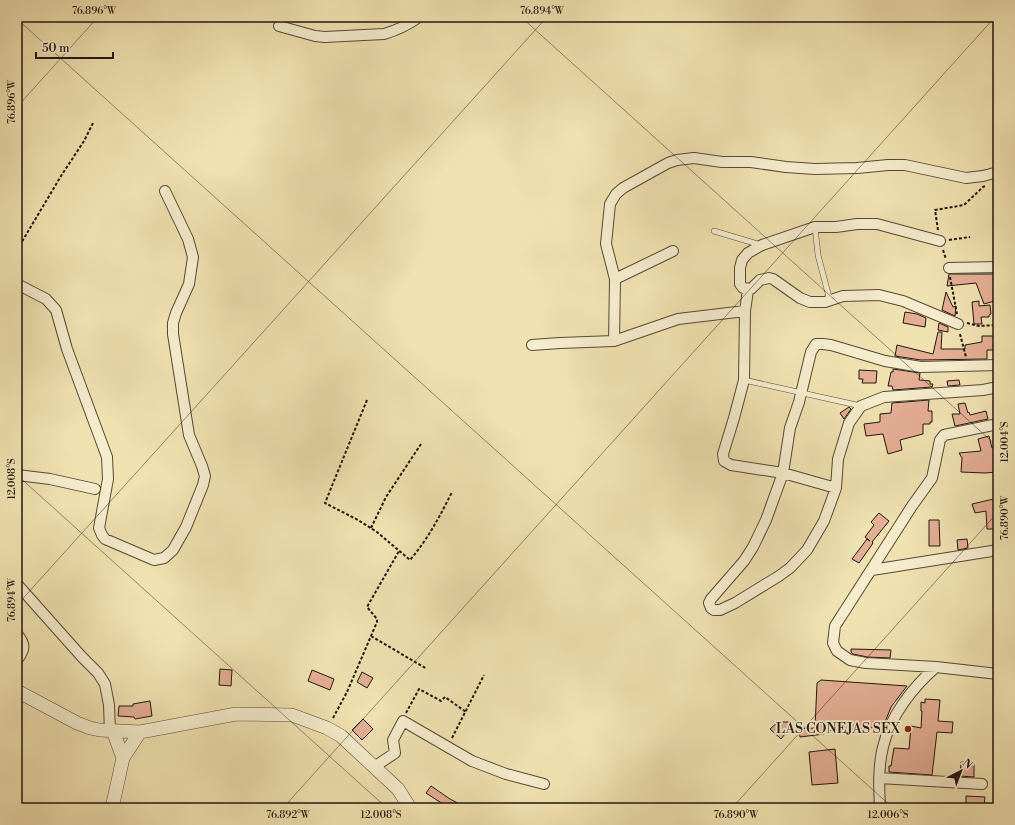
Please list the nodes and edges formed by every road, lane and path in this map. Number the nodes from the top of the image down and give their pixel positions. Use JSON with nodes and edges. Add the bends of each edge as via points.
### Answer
{"nodes":[{"id":1,"x":419,"y":17,"type":"edge"},
{"id":2,"x":279,"y":26,"type":"dead end"},
{"id":3,"x":93,"y":123,"type":"dead end"},
{"id":4,"x":998,"y":172,"type":"edge"},
{"id":5,"x":990,"y":185,"type":"dead end"},
{"id":6,"x":165,"y":191,"type":"dead end"},
{"id":7,"x":815,"y":227,"type":"junction"},
{"id":8,"x":714,"y":231,"type":"dead end"},
{"id":9,"x":970,"y":237,"type":"dead end"},
{"id":10,"x":940,"y":241,"type":"junction"},
{"id":11,"x":762,"y":245,"type":"junction"},
{"id":12,"x":17,"y":250,"type":"edge"},
{"id":13,"x":673,"y":251,"type":"dead end"},
{"id":14,"x":998,"y":267,"type":"edge"},
{"id":15,"x":949,"y":268,"type":"joint"},
{"id":16,"x":615,"y":279,"type":"junction"},
{"id":17,"x":951,"y":281,"type":"dead end"},
{"id":18,"x":17,"y":284,"type":"edge"},
{"id":19,"x":748,"y":290,"type":"junction"},
{"id":20,"x":830,"y":301,"type":"junction"},
{"id":21,"x":745,"y":311,"type":"junction"},
{"id":22,"x":957,"y":319,"type":"junction"},
{"id":23,"x":998,"y":325,"type":"edge"},
{"id":24,"x":614,"y":341,"type":"junction"},
{"id":25,"x":532,"y":345,"type":"dead end"},
{"id":26,"x":962,"y":345,"type":"dead end"},
{"id":27,"x":965,"y":355,"type":"dead end"},
{"id":28,"x":998,"y":365,"type":"edge"},
{"id":29,"x":744,"y":380,"type":"junction"},
{"id":30,"x":998,"y":387,"type":"edge"},
{"id":31,"x":801,"y":392,"type":"junction"},
{"id":32,"x":367,"y":400,"type":"dead end"},
{"id":33,"x":861,"y":406,"type":"junction"},
{"id":34,"x":998,"y":424,"type":"edge"},
{"id":35,"x":421,"y":444,"type":"dead end"},
{"id":36,"x":782,"y":473,"type":"junction"},
{"id":37,"x":17,"y":475,"type":"edge"},
{"id":38,"x":836,"y":488,"type":"junction"},
{"id":39,"x":95,"y":489,"type":"dead end"},
{"id":40,"x":452,"y":492,"type":"dead end"},
{"id":41,"x":371,"y":528,"type":"junction"},
{"id":42,"x":998,"y":550,"type":"edge"},
{"id":43,"x":399,"y":551,"type":"junction"},
{"id":44,"x":872,"y":570,"type":"junction"},
{"id":45,"x":17,"y":584,"type":"edge"},
{"id":46,"x":17,"y":634,"type":"edge"},
{"id":47,"x":372,"y":636,"type":"junction"},
{"id":48,"x":17,"y":660,"type":"edge"},
{"id":49,"x":936,"y":667,"type":"junction"},
{"id":50,"x":427,"y":669,"type":"dead end"},
{"id":51,"x":998,"y":674,"type":"edge"},
{"id":52,"x":484,"y":675,"type":"dead end"},
{"id":53,"x":17,"y":691,"type":"edge"},
{"id":54,"x":466,"y":712,"type":"junction"},
{"id":55,"x":403,"y":718,"type":"dead end"},
{"id":56,"x":331,"y":721,"type":"dead end"},
{"id":57,"x":112,"y":731,"type":"junction"},
{"id":58,"x":140,"y":732,"type":"junction"},
{"id":59,"x":449,"y":744,"type":"dead end"},
{"id":60,"x":123,"y":758,"type":"junction"},
{"id":61,"x":374,"y":767,"type":"junction"},
{"id":62,"x":878,"y":778,"type":"junction"},
{"id":63,"x":544,"y":784,"type":"dead end"},
{"id":64,"x":982,"y":784,"type":"dead end"},
{"id":65,"x":112,"y":808,"type":"edge"},
{"id":66,"x":410,"y":808,"type":"edge"},
{"id":67,"x":880,"y":808,"type":"edge"}],
"edges":[{"from":1,"to":2,"type":"street","via":[[405,27],[384,34],[339,37],[315,36]]},
{"from":3,"to":12,"type":"path"},
{"from":4,"to":16,"type":"street","via":[[966,178],[905,165],[815,169],[694,158],[677,160],[634,181],[613,198],[609,210],[606,244]]},
{"from":5,"to":10,"type":"path","via":[[983,187],[964,204],[935,210]]},
{"from":6,"to":18,"type":"street","via":[[188,239],[193,258],[189,284],[173,323],[173,334],[188,434],[205,476],[186,527],[173,550],[164,558],[154,560],[105,540],[102,535],[100,528],[108,479],[107,457],[67,349],[56,310],[46,299]]},
{"from":7,"to":10,"type":"street","via":[[877,224]]},
{"from":7,"to":11,"type":"street"},
{"from":7,"to":20,"type":"lane","via":[[818,255]]},
{"from":8,"to":11,"type":"lane"},
{"from":9,"to":10,"type":"path"},
{"from":10,"to":15,"type":"path"},
{"from":11,"to":19,"type":"street","via":[[748,253],[740,264],[740,284]]},
{"from":13,"to":16,"type":"street"},
{"from":14,"to":15,"type":"street"},
{"from":16,"to":24,"type":"street"},
{"from":17,"to":22,"type":"path"},
{"from":19,"to":20,"type":"street","via":[[754,288],[760,280],[769,278],[805,300],[815,303]]},
{"from":19,"to":21,"type":"street"},
{"from":20,"to":22,"type":"street","via":[[843,296],[879,295]]},
{"from":21,"to":24,"type":"street","via":[[678,319]]},
{"from":21,"to":29,"type":"street"},
{"from":22,"to":23,"type":"path","via":[[979,326]]},
{"from":24,"to":25,"type":"street"},
{"from":26,"to":27,"type":"path"},
{"from":28,"to":31,"type":"street","via":[[921,367],[885,362],[831,345],[816,344],[811,352]]},
{"from":29,"to":31,"type":"lane"},
{"from":29,"to":36,"type":"street","via":[[723,458],[730,465]]},
{"from":30,"to":33,"type":"street","via":[[884,397]]},
{"from":31,"to":33,"type":"lane"},
{"from":31,"to":36,"type":"street","via":[[790,428]]},
{"from":32,"to":41,"type":"path","via":[[324,503]]},
{"from":33,"to":38,"type":"street","via":[[849,423],[838,459]]},
{"from":34,"to":44,"type":"street","via":[[944,434],[941,437],[932,478]]},
{"from":35,"to":41,"type":"path","via":[[386,497]]},
{"from":36,"to":38,"type":"street"},
{"from":36,"to":38,"type":"street","via":[[766,520],[753,547],[711,599],[710,606],[714,610],[720,610],[752,594],[800,558],[819,531]]},
{"from":37,"to":39,"type":"street"},
{"from":40,"to":43,"type":"path","via":[[433,530],[410,560]]},
{"from":41,"to":43,"type":"path"},
{"from":42,"to":44,"type":"street"},
{"from":43,"to":47,"type":"path","via":[[367,607],[377,620]]},
{"from":44,"to":49,"type":"street","via":[[835,626],[832,642],[837,651],[850,660],[866,663]]},
{"from":45,"to":57,"type":"street","via":[[98,673],[105,684]]},
{"from":46,"to":48,"type":"street","via":[[24,646]]},
{"from":47,"to":50,"type":"path"},
{"from":47,"to":56,"type":"path"},
{"from":49,"to":51,"type":"street"},
{"from":49,"to":62,"type":"street","via":[[893,719],[883,747]]},
{"from":52,"to":54,"type":"path"},
{"from":53,"to":57,"type":"street","via":[[77,723]]},
{"from":54,"to":55,"type":"path","via":[[445,697],[441,701],[419,689]]},
{"from":54,"to":59,"type":"path"},
{"from":57,"to":58,"type":"street"},
{"from":57,"to":60,"type":"street"},
{"from":58,"to":60,"type":"street"},
{"from":58,"to":61,"type":"street","via":[[236,714],[292,715],[341,736]]},
{"from":60,"to":65,"type":"street"},
{"from":61,"to":63,"type":"street","via":[[395,753],[393,740],[403,721],[472,761],[506,774]]},
{"from":61,"to":66,"type":"street","via":[[398,789]]},
{"from":62,"to":64,"type":"street"},
{"from":62,"to":67,"type":"street"}]}
